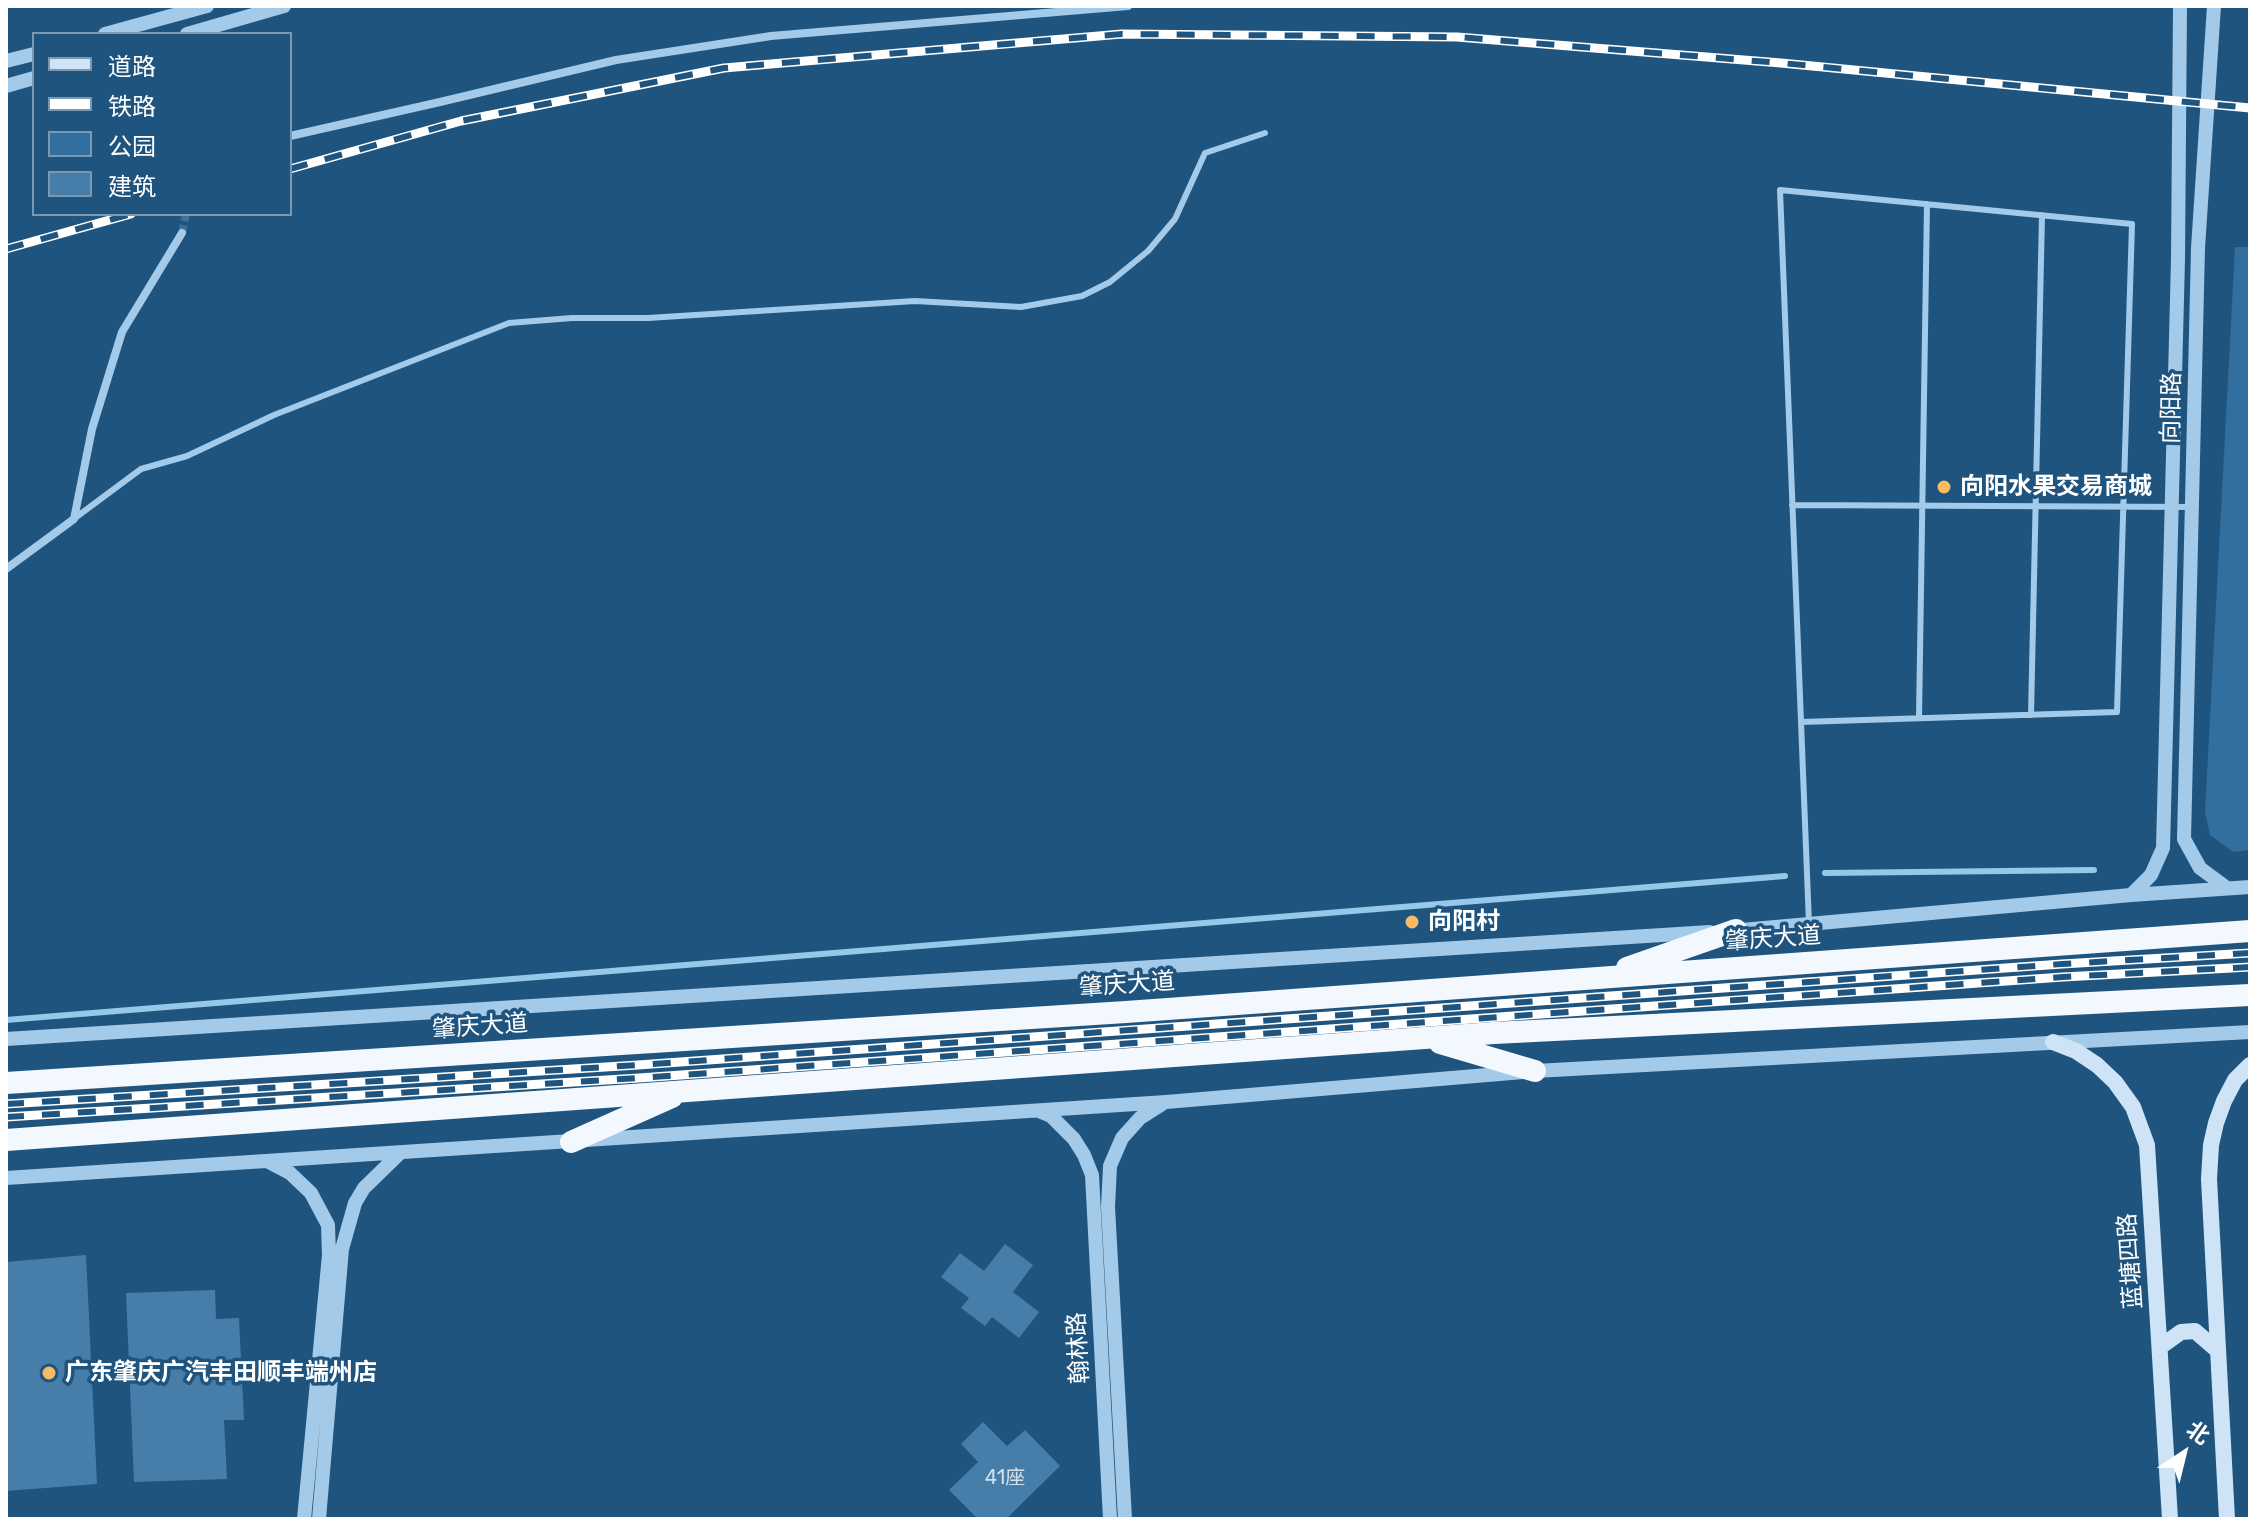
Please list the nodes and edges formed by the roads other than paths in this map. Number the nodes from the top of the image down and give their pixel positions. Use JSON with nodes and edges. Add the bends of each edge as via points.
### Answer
{"nodes":[{"id":1,"x":207,"y":6,"type":"edge"},
{"id":2,"x":284,"y":6,"type":"edge"},
{"id":3,"x":1128,"y":6,"type":"edge"},
{"id":4,"x":2180,"y":6,"type":"edge"},
{"id":5,"x":2214,"y":6,"type":"edge"},
{"id":6,"x":234,"y":27,"type":"edge"},
{"id":7,"x":112,"y":32,"type":"edge"},
{"id":8,"x":200,"y":32,"type":"edge"},
{"id":9,"x":32,"y":54,"type":"edge"},
{"id":10,"x":6,"y":61,"type":"edge"},
{"id":11,"x":32,"y":79,"type":"edge"},
{"id":12,"x":6,"y":86,"type":"edge"},
{"id":13,"x":1265,"y":133,"type":"dead end"},
{"id":14,"x":292,"y":136,"type":"edge"},
{"id":15,"x":1927,"y":204,"type":"junction"},
{"id":16,"x":2042,"y":215,"type":"junction"},
{"id":17,"x":182,"y":233,"type":"tunnel mouth"},
{"id":18,"x":1792,"y":505,"type":"junction"},
{"id":19,"x":1922,"y":505,"type":"junction"},
{"id":20,"x":2036,"y":506,"type":"junction"},
{"id":21,"x":2123,"y":506,"type":"junction"},
{"id":22,"x":2172,"y":507,"type":"junction"},
{"id":23,"x":2192,"y":507,"type":"junction"},
{"id":24,"x":74,"y":519,"type":"junction"},
{"id":25,"x":6,"y":569,"type":"edge"},
{"id":26,"x":2031,"y":715,"type":"junction"},
{"id":27,"x":1919,"y":718,"type":"junction"},
{"id":28,"x":1801,"y":722,"type":"junction"},
{"id":29,"x":2250,"y":887,"type":"edge"},
{"id":30,"x":2228,"y":889,"type":"junction"},
{"id":31,"x":2131,"y":895,"type":"junction"},
{"id":32,"x":1809,"y":924,"type":"junction"},
{"id":33,"x":1736,"y":930,"type":"junction"},
{"id":34,"x":2250,"y":931,"type":"edge"},
{"id":35,"x":1598,"y":978,"type":"junction"},
{"id":36,"x":2250,"y":995,"type":"edge"},
{"id":37,"x":2250,"y":1032,"type":"edge"},
{"id":38,"x":1423,"y":1038,"type":"junction"},
{"id":39,"x":6,"y":1039,"type":"edge"},
{"id":40,"x":2053,"y":1042,"type":"junction"},
{"id":41,"x":2250,"y":1065,"type":"edge"},
{"id":42,"x":1535,"y":1071,"type":"junction"},
{"id":43,"x":6,"y":1083,"type":"edge"},
{"id":44,"x":688,"y":1090,"type":"junction"},
{"id":45,"x":1166,"y":1102,"type":"junction"},
{"id":46,"x":1038,"y":1110,"type":"junction"},
{"id":47,"x":6,"y":1140,"type":"edge"},
{"id":48,"x":571,"y":1142,"type":"junction"},
{"id":49,"x":400,"y":1153,"type":"junction"},
{"id":50,"x":267,"y":1161,"type":"junction"},
{"id":51,"x":6,"y":1178,"type":"edge"},
{"id":52,"x":2160,"y":1347,"type":"junction"},
{"id":53,"x":2217,"y":1350,"type":"junction"},
{"id":54,"x":304,"y":1519,"type":"edge"},
{"id":55,"x":319,"y":1519,"type":"edge"},
{"id":56,"x":1110,"y":1519,"type":"edge"},
{"id":57,"x":1125,"y":1519,"type":"edge"},
{"id":58,"x":2170,"y":1519,"type":"edge"},
{"id":59,"x":2227,"y":1519,"type":"edge"}],
"edges":[{"from":1,"to":7,"type":"street"},
{"from":2,"to":6,"type":"street"},
{"from":3,"to":14,"type":"street","via":[[771,36],[632,57]]},
{"from":4,"to":22,"type":"street","name":"向阳路"},
{"from":5,"to":23,"type":"street","name":"向阳路","via":[[2198,248]]},
{"from":6,"to":8,"type":"street"},
{"from":9,"to":10,"type":"street"},
{"from":11,"to":12,"type":"street"},
{"from":13,"to":24,"type":"lane","via":[[1205,153],[1175,219],[1148,251],[1110,282],[1082,296],[1021,307],[915,301],[509,323],[274,415],[187,456],[141,469]]},
{"from":15,"to":16,"type":"lane"},
{"from":15,"to":18,"type":"lane","via":[[1780,190]]},
{"from":15,"to":19,"type":"lane"},
{"from":16,"to":20,"type":"lane"},
{"from":16,"to":21,"type":"lane","via":[[2132,224]]},
{"from":17,"to":24,"type":"street","via":[[122,332],[92,429]]},
{"from":18,"to":19,"type":"lane"},
{"from":18,"to":28,"type":"lane"},
{"from":19,"to":20,"type":"lane"},
{"from":19,"to":27,"type":"lane"},
{"from":20,"to":21,"type":"lane"},
{"from":20,"to":26,"type":"lane"},
{"from":21,"to":22,"type":"lane"},
{"from":21,"to":26,"type":"lane","via":[[2117,712]]},
{"from":22,"to":23,"type":"lane"},
{"from":22,"to":31,"type":"street","name":"向阳路","via":[[2163,848],[2151,875]]},
{"from":23,"to":30,"type":"street","name":"向阳路","via":[[2184,839],[2200,868]]},
{"from":24,"to":25,"type":"street"},
{"from":26,"to":27,"type":"lane"},
{"from":27,"to":28,"type":"lane"},
{"from":28,"to":32,"type":"lane"},
{"from":29,"to":30,"type":"street"},
{"from":30,"to":31,"type":"street"},
{"from":31,"to":32,"type":"street"},
{"from":32,"to":33,"type":"street"},
{"from":33,"to":35,"type":"highway"},
{"from":33,"to":39,"type":"street"},
{"from":34,"to":35,"type":"highway","name":"肇庆大道"},
{"from":35,"to":43,"type":"highway","name":"肇庆大道"},
{"from":36,"to":38,"type":"highway"},
{"from":37,"to":40,"type":"street"},
{"from":38,"to":42,"type":"highway"},
{"from":38,"to":44,"type":"highway"},
{"from":40,"to":42,"type":"street"},
{"from":40,"to":52,"type":"main road","name":"蓝塘四路","via":[[2097,1065],[2125,1094],[2140,1123],[2147,1145]]},
{"from":41,"to":53,"type":"main road","via":[[2224,1101],[2211,1145]]},
{"from":42,"to":45,"type":"street"},
{"from":44,"to":47,"type":"highway"},
{"from":44,"to":48,"type":"highway"},
{"from":45,"to":46,"type":"street"},
{"from":45,"to":57,"type":"street","name":"翰林路","via":[[1140,1118],[1122,1138],[1110,1166]]},
{"from":46,"to":48,"type":"street"},
{"from":46,"to":56,"type":"street","name":"翰林路","via":[[1074,1139],[1092,1175]]},
{"from":48,"to":49,"type":"street"},
{"from":49,"to":50,"type":"street"},
{"from":49,"to":55,"type":"street","via":[[364,1188],[342,1249]]},
{"from":50,"to":51,"type":"street"},
{"from":50,"to":54,"type":"street","via":[[311,1193],[328,1225]]},
{"from":52,"to":53,"type":"main road","via":[[2181,1332],[2195,1331]]},
{"from":52,"to":58,"type":"main road","name":"蓝塘四路"},
{"from":53,"to":59,"type":"main road"}]}
